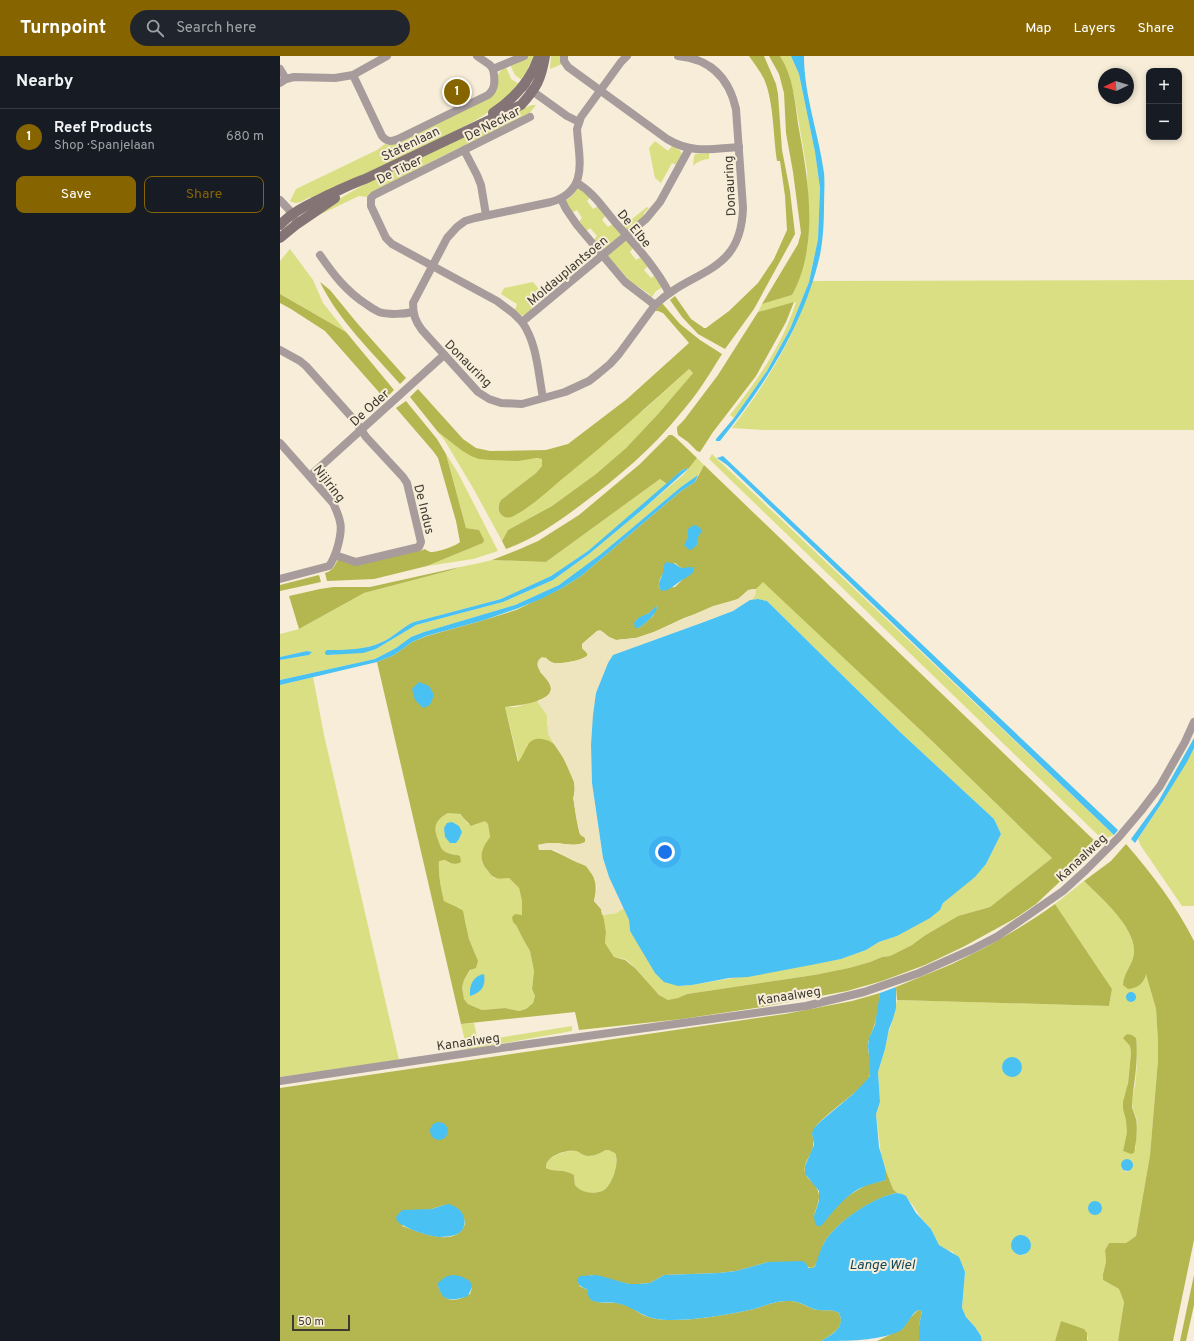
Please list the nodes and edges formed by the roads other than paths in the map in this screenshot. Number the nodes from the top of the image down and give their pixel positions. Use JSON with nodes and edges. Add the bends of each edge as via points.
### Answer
{"nodes":[{"id":1,"x":387,"y":56,"type":"edge"},
{"id":2,"x":477,"y":56,"type":"edge"},
{"id":3,"x":524,"y":56,"type":"edge"},
{"id":4,"x":539,"y":56,"type":"edge"},
{"id":5,"x":545,"y":56,"type":"edge"},
{"id":6,"x":564,"y":56,"type":"edge"},
{"id":7,"x":627,"y":56,"type":"edge"},
{"id":8,"x":678,"y":56,"type":"edge"},
{"id":9,"x":689,"y":57,"type":"edge"},
{"id":10,"x":374,"y":59,"type":"edge"},
{"id":11,"x":280,"y":69,"type":"edge"},
{"id":12,"x":493,"y":70,"type":"junction"},
{"id":13,"x":353,"y":75,"type":"junction"},
{"id":14,"x":283,"y":81,"type":"edge"},
{"id":15,"x":524,"y":84,"type":"junction"},
{"id":16,"x":600,"y":90,"type":"junction"},
{"id":17,"x":533,"y":91,"type":"junction"},
{"id":18,"x":530,"y":117,"type":"dead end"},
{"id":19,"x":579,"y":122,"type":"junction"},
{"id":20,"x":467,"y":129,"type":"junction"},
{"id":21,"x":739,"y":147,"type":"junction"},
{"id":22,"x":690,"y":149,"type":"junction"},
{"id":23,"x":464,"y":150,"type":"junction"},
{"id":24,"x":365,"y":179,"type":"junction"},
{"id":25,"x":577,"y":183,"type":"junction"},
{"id":26,"x":561,"y":199,"type":"junction"},
{"id":27,"x":280,"y":200,"type":"edge"},
{"id":28,"x":486,"y":215,"type":"junction"},
{"id":29,"x":285,"y":218,"type":"edge"},
{"id":30,"x":297,"y":224,"type":"junction"},
{"id":31,"x":627,"y":236,"type":"junction"},
{"id":32,"x":280,"y":238,"type":"edge"},
{"id":33,"x":320,"y":255,"type":"dead end"},
{"id":34,"x":602,"y":256,"type":"junction"},
{"id":35,"x":432,"y":266,"type":"junction"},
{"id":36,"x":669,"y":293,"type":"junction"},
{"id":37,"x":655,"y":305,"type":"junction"},
{"id":38,"x":413,"y":312,"type":"junction"},
{"id":39,"x":522,"y":322,"type":"junction"},
{"id":40,"x":280,"y":350,"type":"edge"},
{"id":41,"x":444,"y":355,"type":"junction"},
{"id":42,"x":543,"y":398,"type":"junction"},
{"id":43,"x":361,"y":430,"type":"junction"},
{"id":44,"x":280,"y":443,"type":"edge"},
{"id":45,"x":310,"y":476,"type":"junction"},
{"id":46,"x":335,"y":555,"type":"junction"},
{"id":47,"x":280,"y":579,"type":"edge"},
{"id":48,"x":1194,"y":722,"type":"edge"},
{"id":49,"x":280,"y":1081,"type":"edge"}],
"edges":[{"from":1,"to":10,"type":"street"},
{"from":2,"to":12,"type":"street"},
{"from":3,"to":12,"type":"street"},
{"from":4,"to":15,"type":"main road","name":"Statenlaan"},
{"from":5,"to":17,"type":"main road","name":"Statenlaan"},
{"from":6,"to":16,"type":"street","via":[[568,67]]},
{"from":7,"to":16,"type":"street"},
{"from":8,"to":9,"type":"street","name":"Donauring"},
{"from":9,"to":21,"type":"street","name":"Donauring","via":[[702,61],[718,72],[734,97]]},
{"from":10,"to":13,"type":"street"},
{"from":11,"to":14,"type":"street"},
{"from":12,"to":13,"type":"street","via":[[494,87],[488,95],[393,141],[385,140],[382,136]]},
{"from":13,"to":14,"type":"street","via":[[334,78],[294,77]]},
{"from":15,"to":17,"type":"street"},
{"from":15,"to":20,"type":"main road","name":"Statenlaan","via":[[514,96]]},
{"from":16,"to":19,"type":"street"},
{"from":16,"to":22,"type":"street","via":[[676,145]]},
{"from":17,"to":19,"type":"street"},
{"from":17,"to":20,"type":"main road","name":"Statenlaan","via":[[521,105]]},
{"from":18,"to":23,"type":"street","name":"De Neckar"},
{"from":19,"to":25,"type":"street","via":[[577,129],[580,171]]},
{"from":20,"to":24,"type":"main road","name":"Statenlaan"},
{"from":21,"to":22,"type":"street"},
{"from":21,"to":36,"type":"street","name":"Donauring","via":[[743,220],[735,244],[728,255],[713,268]]},
{"from":22,"to":31,"type":"street","name":"Moldauplantsoen","via":[[657,206]]},
{"from":23,"to":28,"type":"street","via":[[479,180]]},
{"from":23,"to":35,"type":"street","name":"De Tiber","via":[[371,198],[371,206],[386,238],[392,244]]},
{"from":24,"to":29,"type":"main road","name":"Statenlaan","via":[[311,203]]},
{"from":24,"to":30,"type":"main road","name":"Statenlaan"},
{"from":25,"to":26,"type":"street","via":[[572,191]]},
{"from":25,"to":31,"type":"street","name":"De Elbe","via":[[587,189]]},
{"from":26,"to":28,"type":"street"},
{"from":26,"to":34,"type":"street"},
{"from":27,"to":29,"type":"street"},
{"from":28,"to":35,"type":"street","via":[[465,221],[456,227]]},
{"from":29,"to":30,"type":"street"},
{"from":30,"to":32,"type":"main road","name":"Statenlaan"},
{"from":31,"to":34,"type":"street","name":"Moldauplantsoen"},
{"from":31,"to":36,"type":"street","name":"De Elbe","via":[[659,275]]},
{"from":33,"to":38,"type":"street","via":[[342,284],[372,308],[380,312]]},
{"from":34,"to":37,"type":"street","via":[[625,282]]},
{"from":34,"to":39,"type":"street","name":"Moldauplantsoen"},
{"from":35,"to":38,"type":"street","via":[[416,296]]},
{"from":35,"to":39,"type":"street","name":"Moldauplantsoen","via":[[501,304]]},
{"from":36,"to":37,"type":"street","name":"Donauring"},
{"from":37,"to":42,"type":"street","name":"Donauring","via":[[619,354],[598,374],[577,387]]},
{"from":38,"to":41,"type":"street","name":"Donauring","via":[[416,323]]},
{"from":39,"to":42,"type":"street","name":"Moldauplantsoen","via":[[532,341]]},
{"from":40,"to":43,"type":"street","via":[[306,366]]},
{"from":41,"to":42,"type":"street","name":"Donauring","via":[[478,392],[489,399],[501,403],[522,404]]},
{"from":41,"to":43,"type":"street","name":"De Oder"},
{"from":43,"to":45,"type":"street","name":"De Oder"},
{"from":43,"to":46,"type":"street","name":"De Indus","via":[[403,477],[421,542],[419,547],[356,562]]},
{"from":44,"to":45,"type":"street","name":"Nijlring"},
{"from":45,"to":46,"type":"street","name":"Nijlring","via":[[333,503],[337,512],[342,530]]},
{"from":46,"to":47,"type":"street","name":"Nijlring","via":[[329,566]]},
{"from":48,"to":49,"type":"street","name":"Kanaalweg","via":[[1160,786],[1142,811],[1086,870],[1062,891],[998,936],[918,973],[864,992],[806,1006]]}]}
